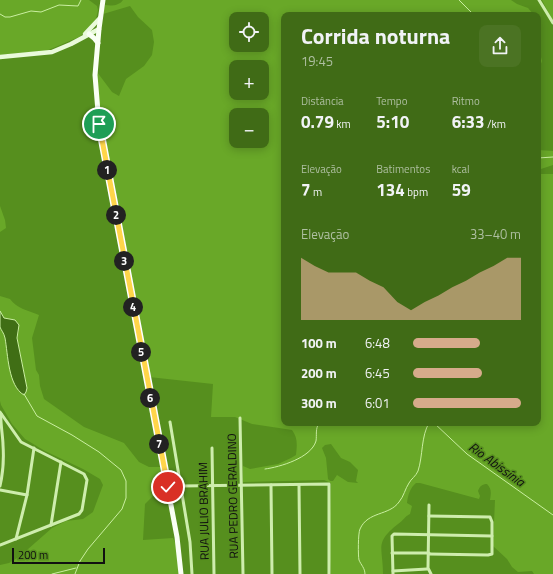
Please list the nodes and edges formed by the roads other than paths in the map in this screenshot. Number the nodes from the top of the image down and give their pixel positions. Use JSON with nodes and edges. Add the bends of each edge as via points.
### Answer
{"nodes":[{"id":1,"x":103,"y":0,"type":"edge"},
{"id":2,"x":539,"y":0,"type":"edge"},
{"id":3,"x":101,"y":18,"type":"junction"},
{"id":4,"x":553,"y":23,"type":"edge"},
{"id":5,"x":99,"y":29,"type":"junction"},
{"id":6,"x":89,"y":34,"type":"junction"},
{"id":7,"x":82,"y":37,"type":"junction"},
{"id":8,"x":98,"y":44,"type":"junction"},
{"id":9,"x":0,"y":57,"type":"edge"},
{"id":10,"x":1,"y":413,"type":"edge"},
{"id":11,"x":240,"y":418,"type":"dead end"},
{"id":12,"x":170,"y":422,"type":"dead end"},
{"id":13,"x":10,"y":426,"type":"junction"},
{"id":14,"x":2,"y":429,"type":"junction"},
{"id":15,"x":2,"y":448,"type":"edge"},
{"id":16,"x":34,"y":448,"type":"junction"},
{"id":17,"x":212,"y":448,"type":"dead end"},
{"id":18,"x":2,"y":458,"type":"edge"},
{"id":19,"x":61,"y":462,"type":"junction"},
{"id":20,"x":271,"y":485,"type":"junction"},
{"id":21,"x":299,"y":485,"type":"junction"},
{"id":22,"x":0,"y":486,"type":"edge"},
{"id":23,"x":181,"y":486,"type":"junction"},
{"id":24,"x":213,"y":486,"type":"junction"},
{"id":25,"x":242,"y":486,"type":"junction"},
{"id":26,"x":0,"y":490,"type":"edge"},
{"id":27,"x":27,"y":495,"type":"junction"},
{"id":28,"x":429,"y":505,"type":"dead end"},
{"id":29,"x":429,"y":516,"type":"junction"},
{"id":30,"x":51,"y":525,"type":"junction"},
{"id":31,"x":429,"y":535,"type":"junction"},
{"id":32,"x":492,"y":536,"type":"junction"},
{"id":33,"x":16,"y":539,"type":"junction"},
{"id":34,"x":0,"y":545,"type":"edge"},
{"id":35,"x":392,"y":553,"type":"junction"},
{"id":36,"x":429,"y":553,"type":"junction"},
{"id":37,"x":428,"y":569,"type":"junction"},
{"id":38,"x":393,"y":572,"type":"edge"},
{"id":39,"x":181,"y":574,"type":"edge"},
{"id":40,"x":192,"y":574,"type":"edge"},
{"id":41,"x":214,"y":574,"type":"edge"},
{"id":42,"x":243,"y":574,"type":"edge"},
{"id":43,"x":272,"y":574,"type":"edge"},
{"id":44,"x":300,"y":574,"type":"edge"},
{"id":45,"x":329,"y":574,"type":"edge"},
{"id":46,"x":425,"y":574,"type":"edge"},
{"id":47,"x":431,"y":574,"type":"edge"}],
"edges":[{"from":1,"to":3,"type":"main road"},
{"from":2,"to":4,"type":"street"},
{"from":3,"to":5,"type":"main road"},
{"from":3,"to":7,"type":"street"},
{"from":5,"to":6,"type":"street"},
{"from":5,"to":8,"type":"main road"},
{"from":6,"to":7,"type":"street"},
{"from":6,"to":8,"type":"main road"},
{"from":7,"to":9,"type":"street","via":[[63,48],[47,53]]},
{"from":8,"to":39,"type":"main road","via":[[95,75],[99,124],[173,516]]},
{"from":10,"to":13,"type":"street"},
{"from":10,"to":14,"type":"street"},
{"from":11,"to":25,"type":"street","name":"RUA PEDRO GERALDINO"},
{"from":12,"to":23,"type":"street"},
{"from":13,"to":14,"type":"street"},
{"from":13,"to":16,"type":"street","via":[[21,442]]},
{"from":14,"to":15,"type":"street"},
{"from":15,"to":18,"type":"street"},
{"from":16,"to":19,"type":"street"},
{"from":16,"to":27,"type":"street"},
{"from":17,"to":24,"type":"street","name":"RUA JULIO BRAHIM"},
{"from":18,"to":22,"type":"street"},
{"from":19,"to":30,"type":"street"},
{"from":19,"to":30,"type":"street","via":[[84,474],[87,480],[82,510]]},
{"from":20,"to":21,"type":"street"},
{"from":20,"to":25,"type":"street"},
{"from":20,"to":43,"type":"street"},
{"from":21,"to":44,"type":"street"},
{"from":21,"to":45,"type":"street","via":[[328,484]]},
{"from":23,"to":24,"type":"street"},
{"from":23,"to":40,"type":"street"},
{"from":24,"to":25,"type":"street"},
{"from":24,"to":41,"type":"street","name":"RUA JULIO BRAHIM"},
{"from":25,"to":42,"type":"street","name":"RUA PEDRO GERALDINO"},
{"from":26,"to":27,"type":"street"},
{"from":27,"to":33,"type":"street"},
{"from":28,"to":29,"type":"street"},
{"from":29,"to":31,"type":"street"},
{"from":29,"to":32,"type":"street","via":[[490,517]]},
{"from":30,"to":33,"type":"street"},
{"from":31,"to":32,"type":"street"},
{"from":31,"to":35,"type":"street","via":[[393,535]]},
{"from":31,"to":36,"type":"street"},
{"from":32,"to":36,"type":"street","via":[[490,555]]},
{"from":33,"to":34,"type":"street"},
{"from":35,"to":36,"type":"street"},
{"from":35,"to":38,"type":"street"},
{"from":36,"to":37,"type":"street"},
{"from":37,"to":38,"type":"street"},
{"from":37,"to":46,"type":"street"},
{"from":37,"to":47,"type":"street"}]}
